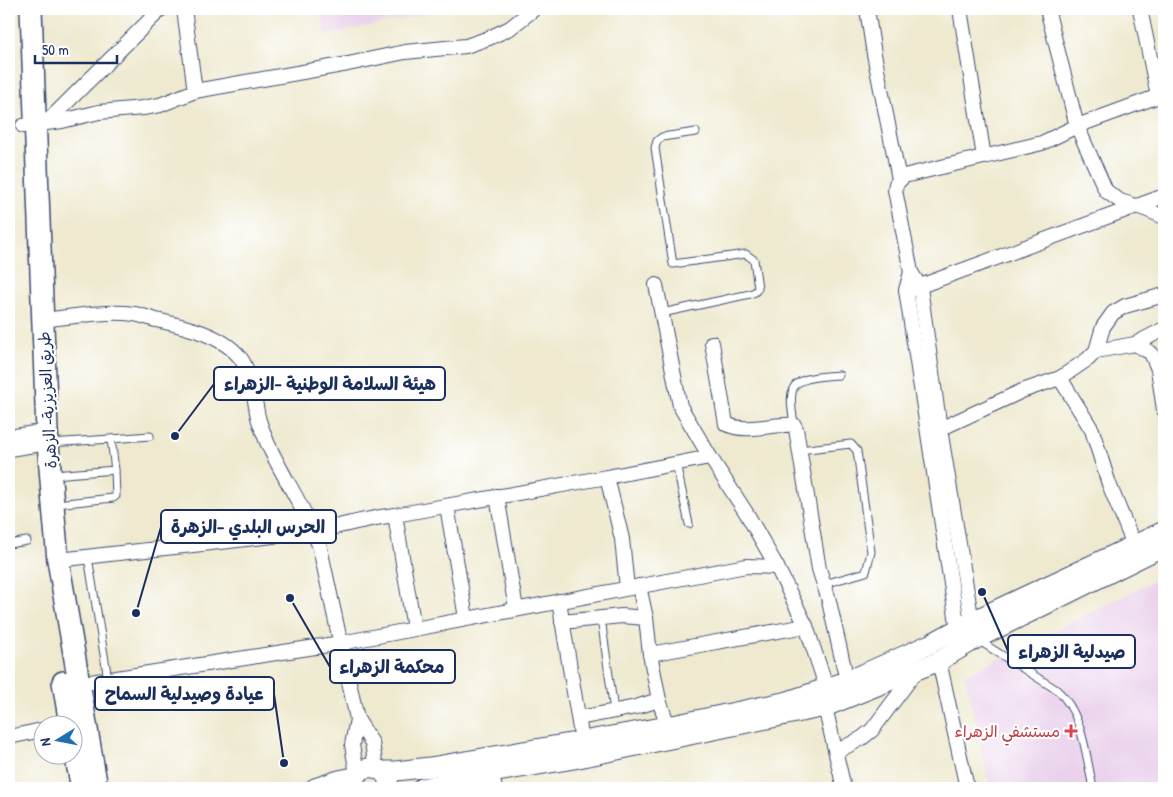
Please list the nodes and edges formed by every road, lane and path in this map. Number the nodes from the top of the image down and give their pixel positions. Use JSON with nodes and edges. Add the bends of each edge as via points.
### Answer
{"nodes":[{"id":1,"x":18,"y":9,"type":"edge"},
{"id":2,"x":31,"y":9,"type":"edge"},
{"id":3,"x":161,"y":9,"type":"edge"},
{"id":4,"x":184,"y":9,"type":"edge"},
{"id":5,"x":534,"y":9,"type":"edge"},
{"id":6,"x":867,"y":9,"type":"edge"},
{"id":7,"x":960,"y":9,"type":"edge"},
{"id":8,"x":1047,"y":9,"type":"edge"},
{"id":9,"x":1140,"y":9,"type":"edge"},
{"id":10,"x":195,"y":91,"type":"junction"},
{"id":11,"x":1161,"y":95,"type":"edge"},
{"id":12,"x":35,"y":124,"type":"junction"},
{"id":13,"x":1077,"y":126,"type":"junction"},
{"id":14,"x":696,"y":132,"type":"dead end"},
{"id":15,"x":984,"y":157,"type":"junction"},
{"id":16,"x":898,"y":179,"type":"junction"},
{"id":17,"x":1106,"y":191,"type":"junction"},
{"id":18,"x":1164,"y":196,"type":"edge"},
{"id":19,"x":1134,"y":207,"type":"junction"},
{"id":20,"x":1101,"y":218,"type":"junction"},
{"id":21,"x":1164,"y":218,"type":"edge"},
{"id":22,"x":656,"y":285,"type":"dead end"},
{"id":23,"x":913,"y":289,"type":"junction"},
{"id":24,"x":1164,"y":295,"type":"edge"},
{"id":25,"x":662,"y":313,"type":"junction"},
{"id":26,"x":43,"y":320,"type":"junction"},
{"id":27,"x":1160,"y":331,"type":"edge"},
{"id":28,"x":712,"y":343,"type":"dead end"},
{"id":29,"x":1135,"y":344,"type":"junction"},
{"id":30,"x":1096,"y":352,"type":"junction"},
{"id":31,"x":1150,"y":354,"type":"junction"},
{"id":32,"x":839,"y":375,"type":"dead end"},
{"id":33,"x":1060,"y":378,"type":"junction"},
{"id":34,"x":1164,"y":410,"type":"edge"},
{"id":35,"x":794,"y":425,"type":"junction"},
{"id":36,"x":940,"y":429,"type":"junction"},
{"id":37,"x":150,"y":436,"type":"dead end"},
{"id":38,"x":9,"y":437,"type":"edge"},
{"id":39,"x":41,"y":437,"type":"junction"},
{"id":40,"x":111,"y":439,"type":"junction"},
{"id":41,"x":9,"y":449,"type":"edge"},
{"id":42,"x":799,"y":450,"type":"junction"},
{"id":43,"x":710,"y":457,"type":"junction"},
{"id":44,"x":676,"y":463,"type":"junction"},
{"id":45,"x":115,"y":470,"type":"junction"},
{"id":46,"x":50,"y":475,"type":"junction"},
{"id":47,"x":607,"y":477,"type":"junction"},
{"id":48,"x":497,"y":496,"type":"junction"},
{"id":49,"x":53,"y":505,"type":"junction"},
{"id":50,"x":447,"y":506,"type":"junction"},
{"id":51,"x":395,"y":516,"type":"junction"},
{"id":52,"x":689,"y":524,"type":"dead end"},
{"id":53,"x":314,"y":531,"type":"junction"},
{"id":54,"x":1164,"y":531,"type":"edge"},
{"id":55,"x":26,"y":540,"type":"dead end"},
{"id":56,"x":9,"y":544,"type":"edge"},
{"id":57,"x":1134,"y":545,"type":"junction"},
{"id":58,"x":1164,"y":546,"type":"edge"},
{"id":59,"x":88,"y":557,"type":"junction"},
{"id":60,"x":58,"y":560,"type":"junction"},
{"id":61,"x":777,"y":567,"type":"junction"},
{"id":62,"x":824,"y":584,"type":"junction"},
{"id":63,"x":633,"y":587,"type":"junction"},
{"id":64,"x":559,"y":601,"type":"junction"},
{"id":65,"x":516,"y":609,"type":"junction"},
{"id":66,"x":466,"y":618,"type":"junction"},
{"id":67,"x":601,"y":618,"type":"junction"},
{"id":68,"x":646,"y":618,"type":"junction"},
{"id":69,"x":562,"y":622,"type":"junction"},
{"id":70,"x":806,"y":626,"type":"junction"},
{"id":71,"x":414,"y":628,"type":"junction"},
{"id":72,"x":967,"y":634,"type":"junction"},
{"id":73,"x":340,"y":643,"type":"junction"},
{"id":74,"x":650,"y":654,"type":"junction"},
{"id":75,"x":939,"y":661,"type":"junction"},
{"id":76,"x":917,"y":670,"type":"junction"},
{"id":77,"x":108,"y":679,"type":"junction"},
{"id":78,"x":847,"y":681,"type":"junction"},
{"id":79,"x":78,"y":684,"type":"junction"},
{"id":80,"x":826,"y":698,"type":"junction"},
{"id":81,"x":659,"y":700,"type":"junction"},
{"id":82,"x":614,"y":711,"type":"junction"},
{"id":83,"x":68,"y":714,"type":"edge"},
{"id":84,"x":579,"y":718,"type":"junction"},
{"id":85,"x":357,"y":719,"type":"junction"},
{"id":86,"x":668,"y":726,"type":"junction"},
{"id":87,"x":32,"y":732,"type":"edge"},
{"id":88,"x":9,"y":737,"type":"edge"},
{"id":89,"x":582,"y":742,"type":"junction"},
{"id":90,"x":836,"y":752,"type":"junction"},
{"id":91,"x":77,"y":764,"type":"edge"},
{"id":92,"x":382,"y":776,"type":"edge"},
{"id":93,"x":354,"y":780,"type":"edge"},
{"id":94,"x":492,"y":784,"type":"edge"},
{"id":95,"x":82,"y":788,"type":"edge"},
{"id":96,"x":97,"y":788,"type":"edge"},
{"id":97,"x":315,"y":788,"type":"edge"},
{"id":98,"x":422,"y":788,"type":"edge"},
{"id":99,"x":844,"y":788,"type":"edge"},
{"id":100,"x":967,"y":788,"type":"edge"},
{"id":101,"x":1093,"y":788,"type":"edge"}],
"edges":[{"from":1,"to":12,"type":"main road","name":"طريق العزيزية- الزهرة"},
{"from":2,"to":12,"type":"main road","name":"طريق العزيزية- الزهرة"},
{"from":3,"to":12,"type":"street"},
{"from":4,"to":10,"type":"street"},
{"from":5,"to":10,"type":"street","via":[[510,28],[466,46],[405,52]]},
{"from":6,"to":16,"type":"street"},
{"from":7,"to":15,"type":"street"},
{"from":8,"to":13,"type":"street"},
{"from":9,"to":11,"type":"street"},
{"from":10,"to":12,"type":"street","via":[[160,105]]},
{"from":11,"to":13,"type":"street"},
{"from":12,"to":26,"type":"main road","name":"طريق العزيزية- الزهرة"},
{"from":12,"to":39,"type":"main road","name":"طريق العزيزية- الزهرة"},
{"from":13,"to":15,"type":"street","via":[[1042,143]]},
{"from":13,"to":17,"type":"street"},
{"from":14,"to":25,"type":"lane","via":[[662,137],[655,148],[673,264],[746,254],[754,260],[758,288],[750,294]]},
{"from":15,"to":16,"type":"street"},
{"from":16,"to":23,"type":"street","via":[[895,190]]},
{"from":17,"to":19,"type":"street"},
{"from":17,"to":20,"type":"street"},
{"from":18,"to":19,"type":"street"},
{"from":19,"to":20,"type":"street"},
{"from":19,"to":21,"type":"street"},
{"from":20,"to":23,"type":"street"},
{"from":22,"to":25,"type":"street"},
{"from":23,"to":36,"type":"street"},
{"from":23,"to":72,"type":"street"},
{"from":24,"to":30,"type":"street","via":[[1125,306],[1113,313],[1103,327]]},
{"from":25,"to":43,"type":"street","via":[[680,406]]},
{"from":26,"to":39,"type":"main road","name":"طريق العزيزية- الزهرة"},
{"from":26,"to":53,"type":"street","via":[[111,313],[134,314],[196,331],[231,348],[251,378],[259,419],[273,455]]},
{"from":27,"to":29,"type":"street"},
{"from":27,"to":31,"type":"street","via":[[1153,340]]},
{"from":28,"to":35,"type":"street","via":[[726,424],[765,428]]},
{"from":29,"to":30,"type":"street"},
{"from":29,"to":31,"type":"street"},
{"from":30,"to":33,"type":"street"},
{"from":31,"to":34,"type":"street","via":[[1158,369]]},
{"from":32,"to":35,"type":"lane","via":[[806,379],[796,384],[792,400]]},
{"from":33,"to":36,"type":"street","via":[[1022,391]]},
{"from":33,"to":57,"type":"street","via":[[1092,430],[1108,484]]},
{"from":35,"to":42,"type":"street"},
{"from":36,"to":72,"type":"street"},
{"from":37,"to":40,"type":"lane"},
{"from":38,"to":39,"type":"street"},
{"from":39,"to":40,"type":"lane"},
{"from":39,"to":41,"type":"street"},
{"from":39,"to":46,"type":"main road","name":"طريق العزيزية- الزهرة"},
{"from":39,"to":83,"type":"main road","name":"طريق العزيزية- الزهرة","via":[[45,561]]},
{"from":40,"to":45,"type":"lane"},
{"from":42,"to":62,"type":"street"},
{"from":42,"to":62,"type":"lane","via":[[851,444],[857,451],[871,552],[868,568],[866,572]]},
{"from":43,"to":44,"type":"street"},
{"from":43,"to":61,"type":"street"},
{"from":44,"to":47,"type":"street"},
{"from":44,"to":52,"type":"lane"},
{"from":45,"to":46,"type":"lane"},
{"from":45,"to":49,"type":"lane","via":[[114,498]]},
{"from":46,"to":49,"type":"main road","name":"طريق العزيزية- الزهرة"},
{"from":47,"to":48,"type":"street"},
{"from":47,"to":63,"type":"street"},
{"from":48,"to":50,"type":"street"},
{"from":48,"to":65,"type":"street"},
{"from":49,"to":60,"type":"main road","name":"طريق العزيزية- الزهرة"},
{"from":50,"to":51,"type":"street"},
{"from":50,"to":66,"type":"street"},
{"from":51,"to":53,"type":"street"},
{"from":51,"to":71,"type":"street"},
{"from":53,"to":59,"type":"street"},
{"from":53,"to":73,"type":"street"},
{"from":54,"to":57,"type":"street"},
{"from":55,"to":56,"type":"lane"},
{"from":57,"to":72,"type":"street"},
{"from":58,"to":72,"type":"street"},
{"from":59,"to":60,"type":"street"},
{"from":59,"to":77,"type":"lane"},
{"from":60,"to":79,"type":"main road","name":"طريق العزيزية- الزهرة"},
{"from":61,"to":63,"type":"street","via":[[746,566]]},
{"from":61,"to":70,"type":"street"},
{"from":62,"to":78,"type":"street"},
{"from":63,"to":64,"type":"street"},
{"from":63,"to":68,"type":"street"},
{"from":64,"to":65,"type":"street"},
{"from":64,"to":69,"type":"street"},
{"from":65,"to":66,"type":"street"},
{"from":66,"to":71,"type":"street"},
{"from":67,"to":68,"type":"street"},
{"from":67,"to":69,"type":"street"},
{"from":67,"to":82,"type":"lane"},
{"from":68,"to":74,"type":"street"},
{"from":69,"to":84,"type":"street"},
{"from":70,"to":74,"type":"street"},
{"from":70,"to":80,"type":"street"},
{"from":71,"to":73,"type":"street"},
{"from":72,"to":75,"type":"street"},
{"from":72,"to":78,"type":"street","via":[[930,644]]},
{"from":72,"to":101,"type":"lane","via":[[1067,699],[1076,714]]},
{"from":73,"to":77,"type":"street"},
{"from":73,"to":85,"type":"street"},
{"from":74,"to":81,"type":"street"},
{"from":75,"to":76,"type":"street"},
{"from":75,"to":100,"type":"street"},
{"from":76,"to":80,"type":"street"},
{"from":76,"to":90,"type":"street","via":[[872,730]]},
{"from":77,"to":79,"type":"street"},
{"from":78,"to":80,"type":"street"},
{"from":79,"to":96,"type":"main road","name":"طريق العزيزية- الزهرة"},
{"from":80,"to":86,"type":"street","via":[[788,701]]},
{"from":80,"to":90,"type":"street"},
{"from":80,"to":94,"type":"street","via":[[574,760]]},
{"from":81,"to":82,"type":"street"},
{"from":81,"to":86,"type":"street"},
{"from":82,"to":84,"type":"street"},
{"from":84,"to":89,"type":"street"},
{"from":85,"to":92,"type":"street","via":[[372,743]]},
{"from":85,"to":93,"type":"street","via":[[352,745]]},
{"from":86,"to":89,"type":"street"},
{"from":87,"to":88,"type":"street"},
{"from":89,"to":92,"type":"street","via":[[396,771]]},
{"from":90,"to":99,"type":"street"},
{"from":91,"to":95,"type":"main road"},
{"from":92,"to":93,"type":"street","via":[[368,768]]},
{"from":93,"to":97,"type":"street","via":[[339,780]]},
{"from":94,"to":98,"type":"street"}]}
